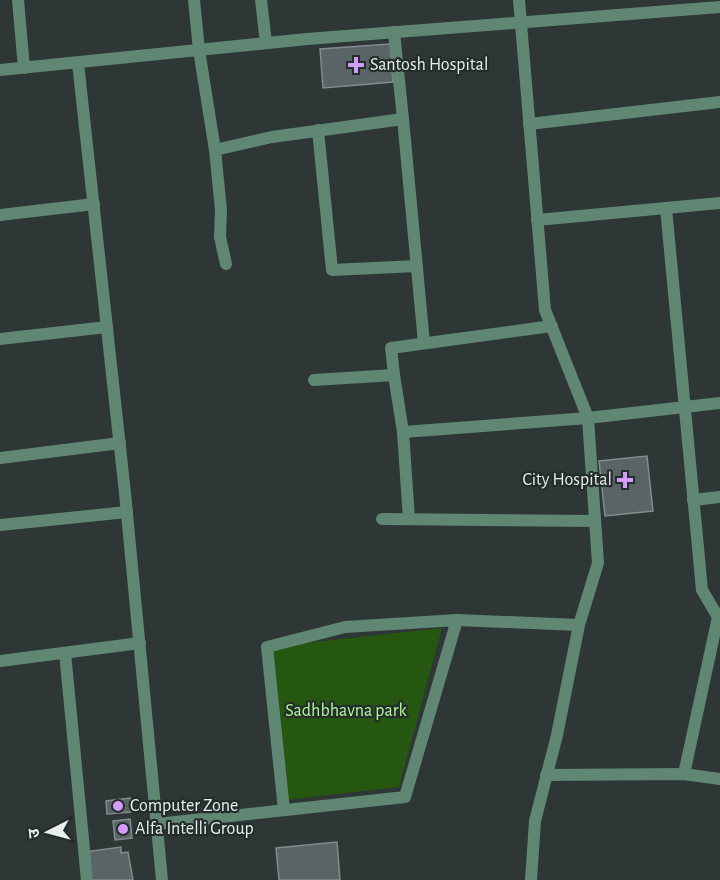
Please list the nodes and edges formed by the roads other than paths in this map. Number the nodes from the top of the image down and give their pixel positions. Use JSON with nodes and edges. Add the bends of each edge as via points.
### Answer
{"nodes":[{"id":1,"x":18,"y":0,"type":"edge"},
{"id":2,"x":194,"y":0,"type":"edge"},
{"id":3,"x":261,"y":0,"type":"edge"},
{"id":4,"x":519,"y":0,"type":"edge"},
{"id":5,"x":663,"y":6,"type":"edge"},
{"id":6,"x":720,"y":7,"type":"edge"},
{"id":7,"x":520,"y":23,"type":"junction"},
{"id":8,"x":394,"y":32,"type":"junction"},
{"id":9,"x":266,"y":44,"type":"junction"},
{"id":10,"x":199,"y":50,"type":"junction"},
{"id":11,"x":78,"y":63,"type":"junction"},
{"id":12,"x":24,"y":68,"type":"junction"},
{"id":13,"x":0,"y":70,"type":"edge"},
{"id":14,"x":720,"y":102,"type":"edge"},
{"id":15,"x":403,"y":119,"type":"junction"},
{"id":16,"x":528,"y":124,"type":"junction"},
{"id":17,"x":318,"y":130,"type":"junction"},
{"id":18,"x":215,"y":150,"type":"junction"},
{"id":19,"x":720,"y":203,"type":"edge"},
{"id":20,"x":94,"y":204,"type":"junction"},
{"id":21,"x":666,"y":208,"type":"junction"},
{"id":22,"x":0,"y":215,"type":"edge"},
{"id":23,"x":537,"y":220,"type":"junction"},
{"id":24,"x":226,"y":264,"type":"dead end"},
{"id":25,"x":417,"y":266,"type":"junction"},
{"id":26,"x":552,"y":326,"type":"junction"},
{"id":27,"x":107,"y":327,"type":"junction"},
{"id":28,"x":0,"y":339,"type":"edge"},
{"id":29,"x":424,"y":344,"type":"junction"},
{"id":30,"x":394,"y":375,"type":"junction"},
{"id":31,"x":314,"y":380,"type":"dead end"},
{"id":32,"x":720,"y":403,"type":"edge"},
{"id":33,"x":683,"y":407,"type":"junction"},
{"id":34,"x":588,"y":418,"type":"junction"},
{"id":35,"x":403,"y":432,"type":"junction"},
{"id":36,"x":120,"y":443,"type":"junction"},
{"id":37,"x":0,"y":458,"type":"edge"},
{"id":38,"x":720,"y":497,"type":"edge"},
{"id":39,"x":693,"y":500,"type":"junction"},
{"id":40,"x":127,"y":512,"type":"junction"},
{"id":41,"x":382,"y":519,"type":"dead end"},
{"id":42,"x":409,"y":519,"type":"junction"},
{"id":43,"x":595,"y":521,"type":"junction"},
{"id":44,"x":0,"y":525,"type":"edge"},
{"id":45,"x":458,"y":620,"type":"junction"},
{"id":46,"x":579,"y":626,"type":"junction"},
{"id":47,"x":140,"y":644,"type":"junction"},
{"id":48,"x":65,"y":653,"type":"junction"},
{"id":49,"x":0,"y":661,"type":"edge"},
{"id":50,"x":684,"y":774,"type":"junction"},
{"id":51,"x":546,"y":775,"type":"junction"},
{"id":52,"x":720,"y":779,"type":"edge"},
{"id":53,"x":284,"y":810,"type":"junction"},
{"id":54,"x":157,"y":824,"type":"junction"},
{"id":55,"x":87,"y":880,"type":"edge"},
{"id":56,"x":162,"y":880,"type":"edge"},
{"id":57,"x":531,"y":880,"type":"edge"}],
"edges":[{"from":1,"to":12,"type":"street"},
{"from":2,"to":10,"type":"street"},
{"from":3,"to":9,"type":"street"},
{"from":4,"to":7,"type":"street"},
{"from":5,"to":6,"type":"street"},
{"from":5,"to":7,"type":"street"},
{"from":7,"to":8,"type":"street"},
{"from":7,"to":16,"type":"street"},
{"from":8,"to":9,"type":"street"},
{"from":8,"to":15,"type":"street"},
{"from":9,"to":10,"type":"street"},
{"from":10,"to":11,"type":"street"},
{"from":10,"to":18,"type":"street"},
{"from":11,"to":12,"type":"street"},
{"from":11,"to":20,"type":"street"},
{"from":12,"to":13,"type":"street"},
{"from":14,"to":16,"type":"street"},
{"from":15,"to":17,"type":"street"},
{"from":15,"to":25,"type":"street"},
{"from":16,"to":23,"type":"street"},
{"from":17,"to":18,"type":"street"},
{"from":17,"to":25,"type":"street","via":[[332,270]]},
{"from":18,"to":24,"type":"street","via":[[220,237]]},
{"from":19,"to":21,"type":"street"},
{"from":20,"to":22,"type":"street"},
{"from":20,"to":27,"type":"street"},
{"from":21,"to":23,"type":"street"},
{"from":21,"to":33,"type":"street"},
{"from":23,"to":26,"type":"street","via":[[545,310]]},
{"from":25,"to":29,"type":"street"},
{"from":26,"to":29,"type":"street"},
{"from":26,"to":34,"type":"street"},
{"from":27,"to":28,"type":"street"},
{"from":27,"to":36,"type":"street"},
{"from":29,"to":30,"type":"street","via":[[391,348]]},
{"from":30,"to":31,"type":"street"},
{"from":30,"to":35,"type":"street"},
{"from":32,"to":33,"type":"street"},
{"from":33,"to":34,"type":"street"},
{"from":33,"to":39,"type":"street"},
{"from":34,"to":35,"type":"street"},
{"from":34,"to":43,"type":"street"},
{"from":35,"to":42,"type":"street"},
{"from":36,"to":37,"type":"street"},
{"from":36,"to":40,"type":"street"},
{"from":38,"to":39,"type":"street"},
{"from":39,"to":50,"type":"street","via":[[702,590],[718,617]]},
{"from":40,"to":44,"type":"street"},
{"from":40,"to":47,"type":"street"},
{"from":41,"to":42,"type":"street"},
{"from":42,"to":43,"type":"street"},
{"from":43,"to":46,"type":"street","via":[[598,563]]},
{"from":45,"to":46,"type":"street"},
{"from":45,"to":53,"type":"street","via":[[405,797]]},
{"from":45,"to":53,"type":"street","via":[[345,627],[267,647]]},
{"from":46,"to":51,"type":"street"},
{"from":47,"to":48,"type":"street"},
{"from":47,"to":54,"type":"street"},
{"from":48,"to":49,"type":"street"},
{"from":48,"to":55,"type":"street"},
{"from":50,"to":51,"type":"street"},
{"from":50,"to":52,"type":"street"},
{"from":51,"to":57,"type":"street","via":[[535,821]]},
{"from":53,"to":54,"type":"street"},
{"from":54,"to":56,"type":"street"}]}
